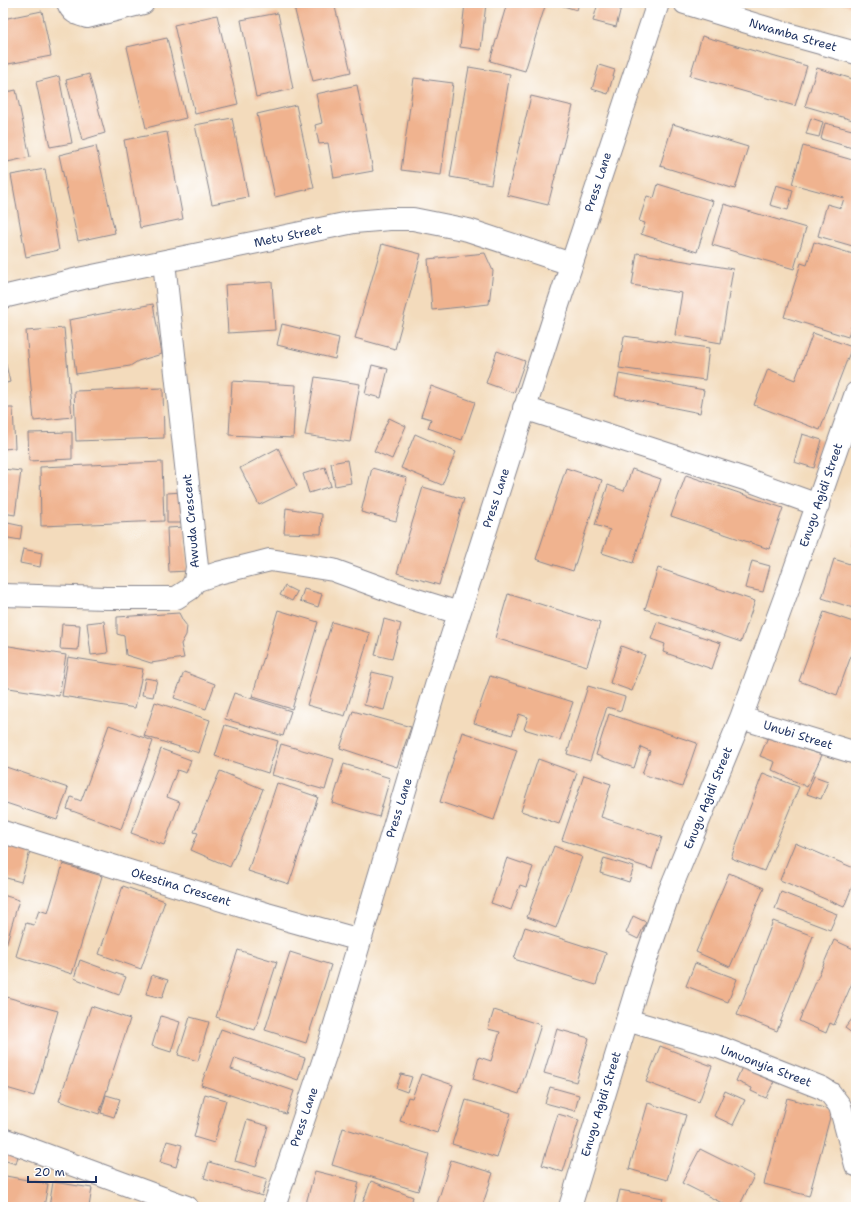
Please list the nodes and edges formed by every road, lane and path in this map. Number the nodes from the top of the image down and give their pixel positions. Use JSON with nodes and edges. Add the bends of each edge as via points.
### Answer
{"nodes":[{"id":1,"x":68,"y":3,"type":"edge"},
{"id":2,"x":143,"y":3,"type":"edge"},
{"id":3,"x":658,"y":3,"type":"edge"},
{"id":4,"x":685,"y":3,"type":"edge"},
{"id":5,"x":856,"y":53,"type":"edge"},
{"id":6,"x":164,"y":262,"type":"junction"},
{"id":7,"x":571,"y":264,"type":"junction"},
{"id":8,"x":3,"y":297,"type":"edge"},
{"id":9,"x":856,"y":393,"type":"edge"},
{"id":10,"x":524,"y":408,"type":"junction"},
{"id":11,"x":818,"y":505,"type":"junction"},
{"id":12,"x":194,"y":581,"type":"junction"},
{"id":13,"x":3,"y":595,"type":"edge"},
{"id":14,"x":459,"y":613,"type":"junction"},
{"id":15,"x":741,"y":718,"type":"junction"},
{"id":16,"x":856,"y":753,"type":"edge"},
{"id":17,"x":3,"y":832,"type":"edge"},
{"id":18,"x":360,"y":940,"type":"junction"},
{"id":19,"x":627,"y":1020,"type":"junction"},
{"id":20,"x":3,"y":1139,"type":"edge"},
{"id":21,"x":856,"y":1165,"type":"edge"},
{"id":22,"x":148,"y":1200,"type":"edge"},
{"id":23,"x":188,"y":1207,"type":"edge"},
{"id":24,"x":274,"y":1207,"type":"edge"},
{"id":25,"x":570,"y":1207,"type":"edge"}],
"edges":[{"from":1,"to":2,"type":"street","via":[[71,10],[87,17]]},
{"from":3,"to":7,"type":"street","name":"Press Lane"},
{"from":4,"to":5,"type":"street","name":"Nwamba Street"},
{"from":6,"to":7,"type":"street","name":"Metu Street","via":[[354,222],[413,219],[468,230]]},
{"from":6,"to":8,"type":"street","name":"Metu Street"},
{"from":6,"to":12,"type":"street","name":"Awuda Crescent","via":[[197,567]]},
{"from":7,"to":10,"type":"street","name":"Press Lane"},
{"from":9,"to":11,"type":"street","name":"Enugu Agidi Street"},
{"from":10,"to":11,"type":"street"},
{"from":10,"to":14,"type":"street","name":"Press Lane"},
{"from":11,"to":15,"type":"street","name":"Enugu Agidi Street"},
{"from":12,"to":13,"type":"street","name":"Awuda Crescent","via":[[190,589],[176,598]]},
{"from":12,"to":14,"type":"street","via":[[270,560],[333,570]]},
{"from":14,"to":18,"type":"street","name":"Press Lane"},
{"from":15,"to":16,"type":"street","name":"Unubi Street"},
{"from":15,"to":19,"type":"street","name":"Enugu Agidi Street","via":[[670,890]]},
{"from":17,"to":18,"type":"street","name":"Okestina Crescent","via":[[267,914]]},
{"from":18,"to":24,"type":"street","name":"Press Lane","via":[[331,1038]]},
{"from":19,"to":21,"type":"street","name":"Umuonyia Street","via":[[721,1048],[830,1092],[840,1106]]},
{"from":19,"to":25,"type":"street","name":"Enugu Agidi Street"},
{"from":20,"to":22,"type":"street"},
{"from":22,"to":23,"type":"street"}]}
